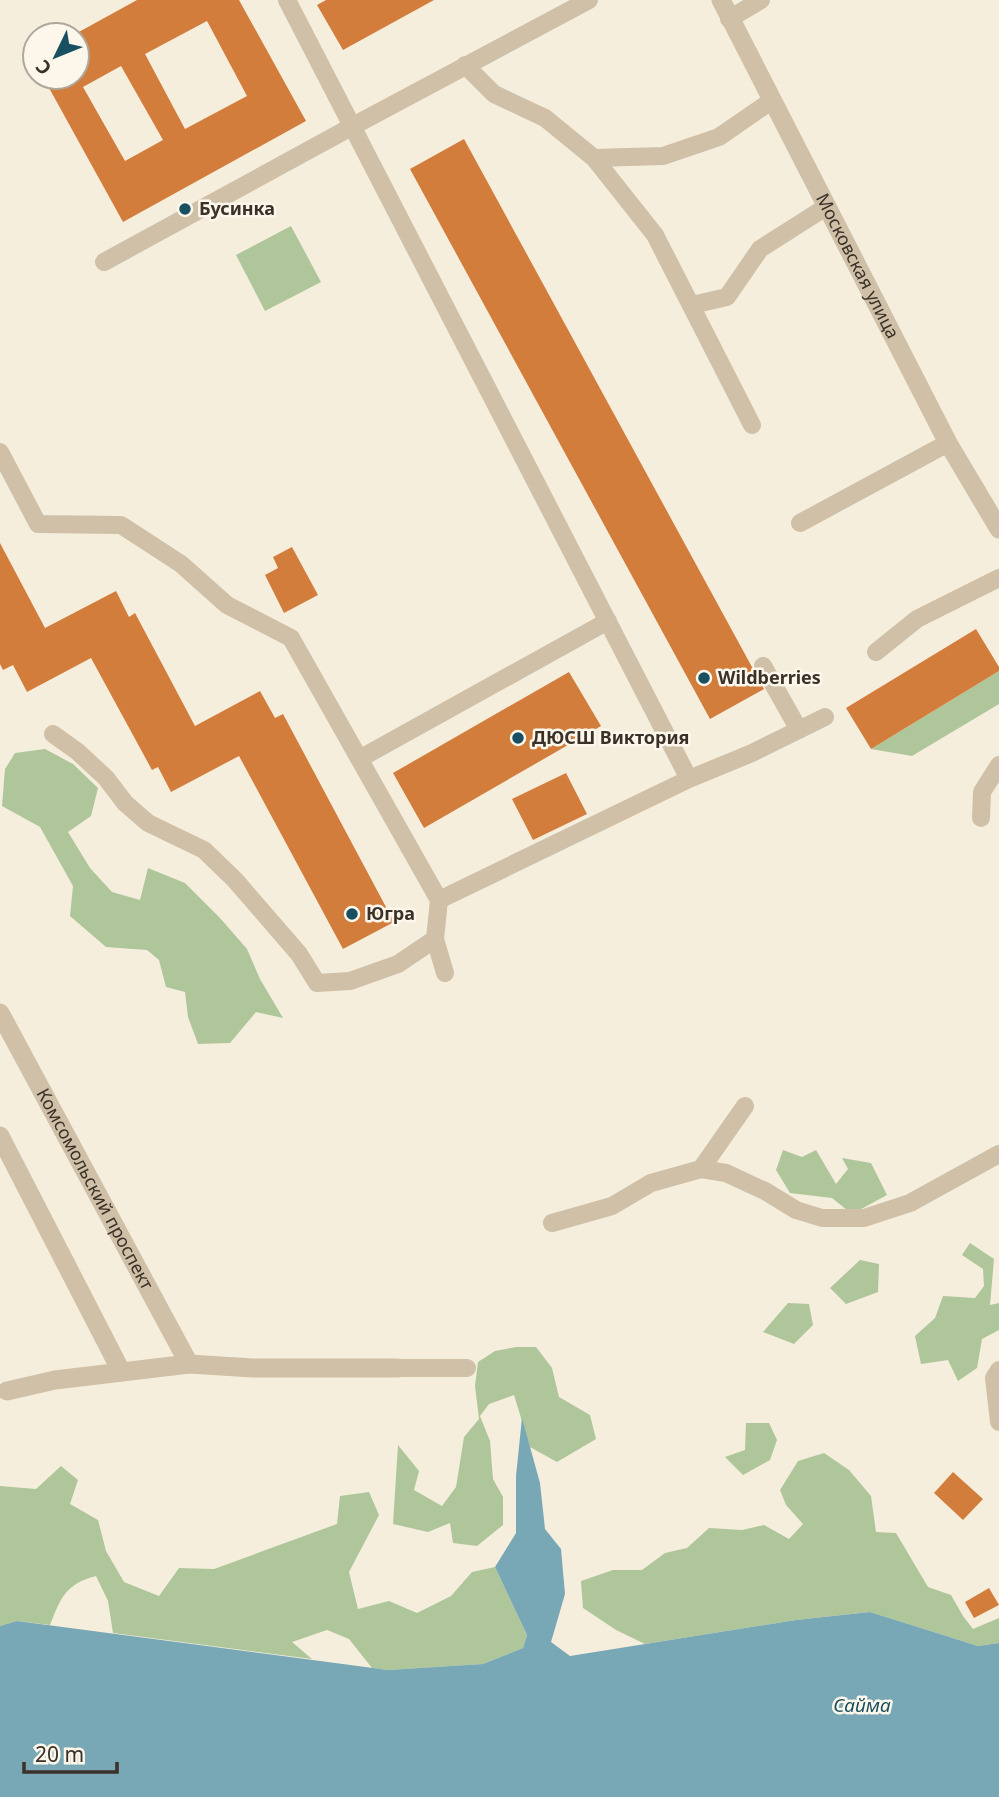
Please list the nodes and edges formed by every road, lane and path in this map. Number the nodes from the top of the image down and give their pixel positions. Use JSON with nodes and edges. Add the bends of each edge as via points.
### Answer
{"nodes":[{"id":1,"x":287,"y":0,"type":"edge"},
{"id":2,"x":589,"y":0,"type":"edge"},
{"id":3,"x":720,"y":0,"type":"edge"},
{"id":4,"x":761,"y":0,"type":"edge"},
{"id":5,"x":729,"y":19,"type":"junction"},
{"id":6,"x":465,"y":65,"type":"junction"},
{"id":7,"x":771,"y":101,"type":"junction"},
{"id":8,"x":352,"y":126,"type":"junction"},
{"id":9,"x":594,"y":158,"type":"junction"},
{"id":10,"x":826,"y":207,"type":"junction"},
{"id":11,"x":104,"y":262,"type":"dead end"},
{"id":12,"x":692,"y":305,"type":"junction"},
{"id":13,"x":752,"y":425,"type":"dead end"},
{"id":14,"x":948,"y":443,"type":"junction"},
{"id":15,"x":0,"y":452,"type":"edge"},
{"id":16,"x":800,"y":523,"type":"dead end"},
{"id":17,"x":999,"y":529,"type":"edge"},
{"id":18,"x":999,"y":578,"type":"edge"},
{"id":19,"x":608,"y":621,"type":"junction"},
{"id":20,"x":876,"y":652,"type":"dead end"},
{"id":21,"x":763,"y":666,"type":"dead end"},
{"id":22,"x":825,"y":717,"type":"dead end"},
{"id":23,"x":799,"y":730,"type":"junction"},
{"id":24,"x":53,"y":734,"type":"dead end"},
{"id":25,"x":359,"y":759,"type":"junction"},
{"id":26,"x":999,"y":765,"type":"edge"},
{"id":27,"x":689,"y":779,"type":"junction"},
{"id":28,"x":981,"y":818,"type":"dead end"},
{"id":29,"x":439,"y":900,"type":"junction"},
{"id":30,"x":435,"y":939,"type":"junction"},
{"id":31,"x":445,"y":973,"type":"dead end"},
{"id":32,"x":0,"y":1013,"type":"edge"},
{"id":33,"x":745,"y":1106,"type":"dead end"},
{"id":34,"x":0,"y":1136,"type":"edge"},
{"id":35,"x":996,"y":1160,"type":"edge"},
{"id":36,"x":701,"y":1169,"type":"junction"},
{"id":37,"x":552,"y":1223,"type":"dead end"},
{"id":38,"x":188,"y":1364,"type":"junction"},
{"id":39,"x":398,"y":1368,"type":"joint"},
{"id":40,"x":467,"y":1368,"type":"dead end"},
{"id":41,"x":999,"y":1370,"type":"edge"},
{"id":42,"x":121,"y":1371,"type":"junction"},
{"id":43,"x":3,"y":1391,"type":"edge"},
{"id":44,"x":999,"y":1422,"type":"edge"}],
"edges":[{"from":1,"to":8,"type":"lane"},
{"from":2,"to":6,"type":"lane"},
{"from":3,"to":5,"type":"street","name":"Московская улица"},
{"from":4,"to":5,"type":"lane"},
{"from":5,"to":7,"type":"street","name":"Московская улица"},
{"from":6,"to":8,"type":"lane"},
{"from":6,"to":9,"type":"lane","via":[[494,94],[545,118]]},
{"from":7,"to":9,"type":"lane","via":[[719,137],[663,156]]},
{"from":7,"to":10,"type":"street","name":"Московская улица"},
{"from":8,"to":11,"type":"lane"},
{"from":8,"to":19,"type":"lane"},
{"from":9,"to":12,"type":"lane","via":[[655,235]]},
{"from":10,"to":12,"type":"lane","via":[[760,249],[727,297]]},
{"from":10,"to":14,"type":"street","name":"Московская улица"},
{"from":12,"to":13,"type":"lane"},
{"from":14,"to":16,"type":"lane"},
{"from":14,"to":17,"type":"street","name":"Московская улица"},
{"from":15,"to":25,"type":"lane","via":[[38,524],[121,525],[181,564],[227,605],[291,638]]},
{"from":18,"to":20,"type":"lane","via":[[917,619]]},
{"from":19,"to":25,"type":"lane"},
{"from":19,"to":27,"type":"lane"},
{"from":21,"to":23,"type":"lane"},
{"from":22,"to":23,"type":"lane"},
{"from":23,"to":27,"type":"lane"},
{"from":24,"to":30,"type":"lane","via":[[106,778],[148,823],[204,850],[299,954],[317,983],[350,981],[398,964]]},
{"from":25,"to":29,"type":"lane"},
{"from":26,"to":28,"type":"lane","via":[[982,792]]},
{"from":27,"to":29,"type":"lane"},
{"from":29,"to":30,"type":"lane"},
{"from":30,"to":31,"type":"lane"},
{"from":32,"to":38,"type":"street","name":"Комсомольский проспект"},
{"from":33,"to":36,"type":"lane"},
{"from":34,"to":42,"type":"street"},
{"from":35,"to":36,"type":"lane","via":[[910,1203],[864,1218],[822,1218],[796,1210],[726,1173]]},
{"from":36,"to":37,"type":"lane","via":[[651,1183],[612,1206]]},
{"from":38,"to":39,"type":"street"},
{"from":38,"to":42,"type":"street"},
{"from":39,"to":40,"type":"lane"},
{"from":41,"to":44,"type":"lane","via":[[994,1378]]},
{"from":42,"to":43,"type":"street"}]}
